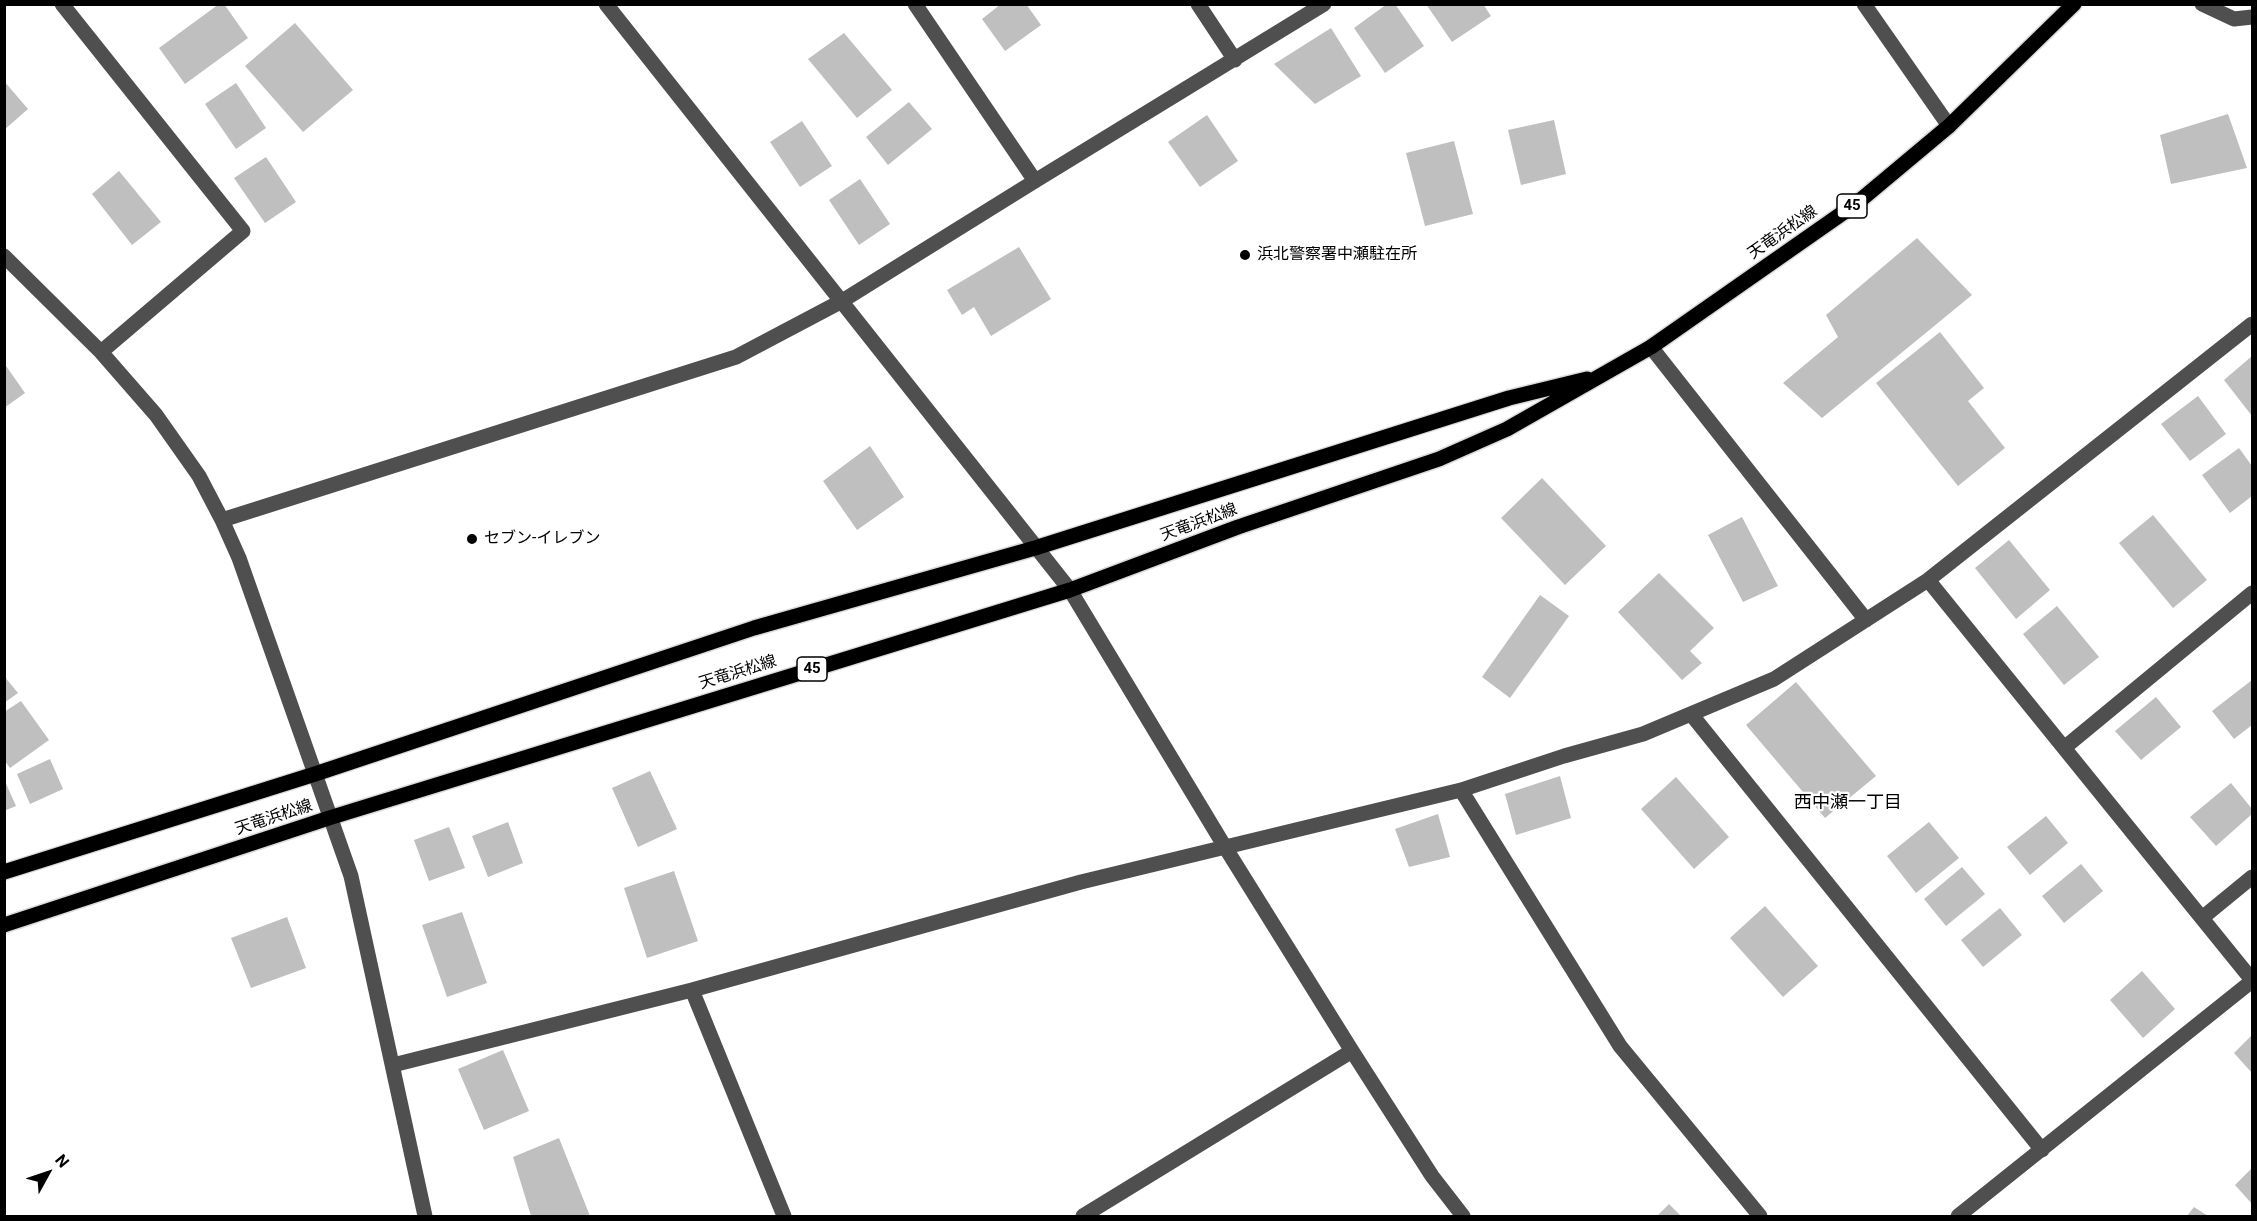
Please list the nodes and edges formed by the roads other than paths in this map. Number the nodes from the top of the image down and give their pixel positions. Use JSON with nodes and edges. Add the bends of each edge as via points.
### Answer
{"nodes":[{"id":1,"x":62,"y":4,"type":"edge"},
{"id":2,"x":606,"y":4,"type":"edge"},
{"id":3,"x":915,"y":4,"type":"edge"},
{"id":4,"x":1198,"y":4,"type":"edge"},
{"id":5,"x":1324,"y":4,"type":"edge"},
{"id":6,"x":1864,"y":4,"type":"edge"},
{"id":7,"x":2074,"y":4,"type":"edge"},
{"id":8,"x":2202,"y":4,"type":"edge"},
{"id":9,"x":2253,"y":17,"type":"edge"},
{"id":10,"x":1235,"y":60,"type":"junction"},
{"id":11,"x":1949,"y":126,"type":"junction"},
{"id":12,"x":1035,"y":181,"type":"junction"},
{"id":13,"x":4,"y":256,"type":"edge"},
{"id":14,"x":842,"y":302,"type":"junction"},
{"id":15,"x":2253,"y":324,"type":"edge"},
{"id":16,"x":1651,"y":347,"type":"junction"},
{"id":17,"x":101,"y":352,"type":"junction"},
{"id":18,"x":1604,"y":375,"type":"junction"},
{"id":19,"x":222,"y":520,"type":"junction"},
{"id":20,"x":1035,"y":548,"type":"junction"},
{"id":21,"x":1928,"y":580,"type":"junction"},
{"id":22,"x":1070,"y":590,"type":"junction"},
{"id":23,"x":2253,"y":593,"type":"edge"},
{"id":24,"x":1866,"y":620,"type":"junction"},
{"id":25,"x":1691,"y":714,"type":"junction"},
{"id":26,"x":2064,"y":748,"type":"junction"},
{"id":27,"x":315,"y":774,"type":"junction"},
{"id":28,"x":1461,"y":790,"type":"junction"},
{"id":29,"x":329,"y":818,"type":"junction"},
{"id":30,"x":1225,"y":847,"type":"junction"},
{"id":31,"x":4,"y":872,"type":"edge"},
{"id":32,"x":2253,"y":877,"type":"edge"},
{"id":33,"x":2202,"y":918,"type":"junction"},
{"id":34,"x":4,"y":925,"type":"edge"},
{"id":35,"x":2253,"y":980,"type":"edge"},
{"id":36,"x":692,"y":990,"type":"junction"},
{"id":37,"x":1352,"y":1051,"type":"junction"},
{"id":38,"x":393,"y":1065,"type":"junction"},
{"id":39,"x":2042,"y":1150,"type":"junction"},
{"id":40,"x":425,"y":1216,"type":"edge"},
{"id":41,"x":784,"y":1216,"type":"edge"},
{"id":42,"x":1083,"y":1216,"type":"edge"},
{"id":43,"x":1463,"y":1216,"type":"edge"},
{"id":44,"x":1760,"y":1216,"type":"edge"},
{"id":45,"x":1958,"y":1216,"type":"edge"}],
"edges":[{"from":1,"to":17,"type":"street","via":[[243,231]]},
{"from":2,"to":14,"type":"street"},
{"from":3,"to":12,"type":"street"},
{"from":4,"to":10,"type":"street"},
{"from":5,"to":10,"type":"street"},
{"from":6,"to":11,"type":"street"},
{"from":7,"to":11,"type":"main road","name":"天竜浜松線","number":"45"},
{"from":8,"to":9,"type":"street","via":[[2234,19]]},
{"from":10,"to":12,"type":"street"},
{"from":11,"to":16,"type":"main road","name":"天竜浜松線","number":"45","via":[[1857,203]]},
{"from":12,"to":14,"type":"street"},
{"from":13,"to":17,"type":"street"},
{"from":14,"to":19,"type":"street","via":[[736,357]]},
{"from":14,"to":20,"type":"street"},
{"from":15,"to":21,"type":"street"},
{"from":16,"to":18,"type":"main road","name":"天竜浜松線","number":"45"},
{"from":16,"to":24,"type":"street"},
{"from":17,"to":19,"type":"street","via":[[172,437],[199,476]]},
{"from":18,"to":20,"type":"main road","name":"天竜浜松線","number":"45","via":[[1509,398]]},
{"from":18,"to":22,"type":"main road","name":"天竜浜松線","number":"45","via":[[1507,429],[1439,459],[1238,527]]},
{"from":19,"to":27,"type":"street"},
{"from":20,"to":22,"type":"street"},
{"from":20,"to":27,"type":"main road","name":"天竜浜松線","number":"45","via":[[754,628]]},
{"from":21,"to":24,"type":"street"},
{"from":21,"to":26,"type":"street"},
{"from":22,"to":29,"type":"main road","name":"天竜浜松線","number":"45"},
{"from":22,"to":30,"type":"street"},
{"from":23,"to":26,"type":"street"},
{"from":24,"to":25,"type":"street","via":[[1774,678]]},
{"from":25,"to":28,"type":"street","via":[[1643,734]]},
{"from":25,"to":39,"type":"street"},
{"from":26,"to":33,"type":"street"},
{"from":27,"to":29,"type":"street"},
{"from":27,"to":31,"type":"main road","name":"天竜浜松線","number":"45"},
{"from":28,"to":30,"type":"street"},
{"from":28,"to":44,"type":"street","via":[[1620,1046]]},
{"from":29,"to":34,"type":"main road","name":"天竜浜松線","number":"45"},
{"from":29,"to":38,"type":"street","via":[[351,876]]},
{"from":30,"to":36,"type":"street","via":[[1081,882]]},
{"from":30,"to":37,"type":"street"},
{"from":32,"to":33,"type":"street"},
{"from":33,"to":35,"type":"street"},
{"from":35,"to":39,"type":"street"},
{"from":36,"to":38,"type":"street"},
{"from":36,"to":41,"type":"street"},
{"from":37,"to":42,"type":"street"},
{"from":37,"to":43,"type":"street","via":[[1432,1176]]},
{"from":38,"to":40,"type":"street"},
{"from":39,"to":45,"type":"street"}]}
